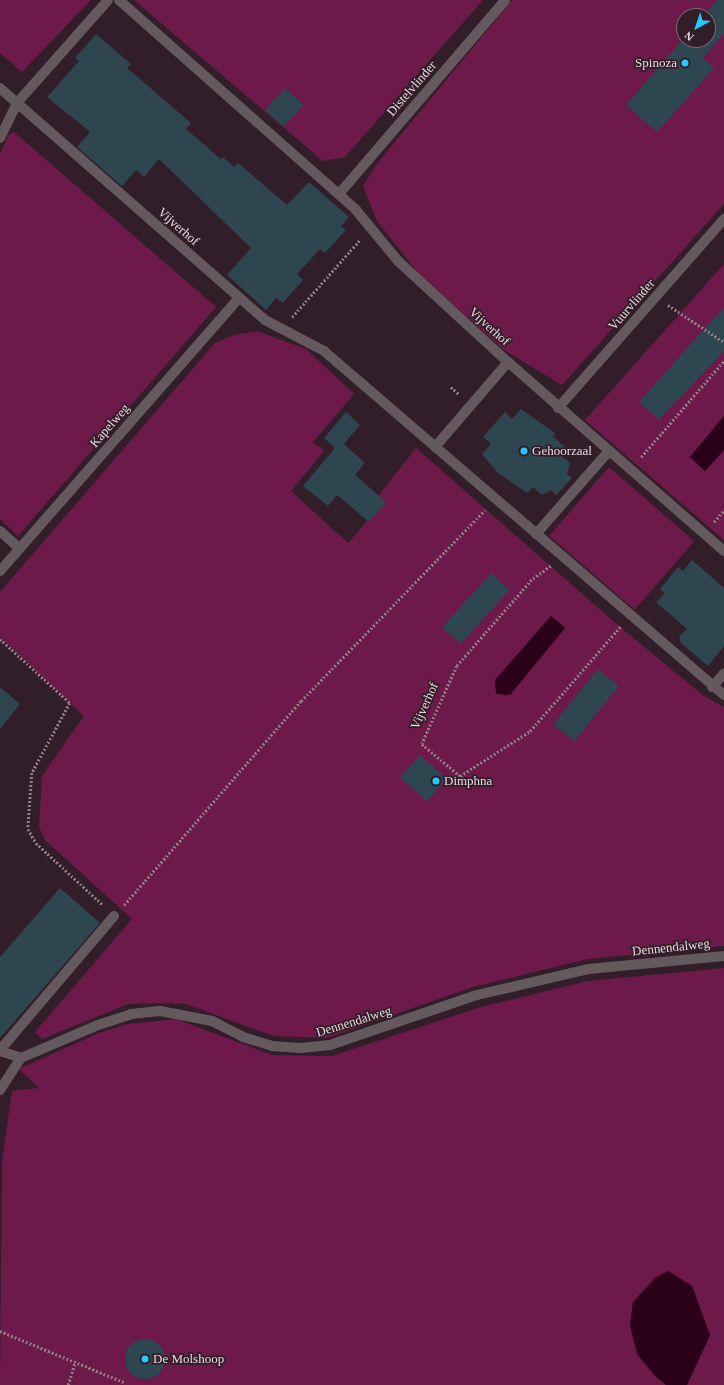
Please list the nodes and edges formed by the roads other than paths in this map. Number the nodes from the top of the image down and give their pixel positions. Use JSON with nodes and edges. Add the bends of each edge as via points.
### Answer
{"nodes":[{"id":1,"x":108,"y":0,"type":"edge"},
{"id":2,"x":119,"y":0,"type":"edge"},
{"id":3,"x":505,"y":0,"type":"edge"},
{"id":4,"x":0,"y":88,"type":"edge"},
{"id":5,"x":17,"y":103,"type":"junction"},
{"id":6,"x":0,"y":138,"type":"edge"},
{"id":7,"x":339,"y":194,"type":"junction"},
{"id":8,"x":724,"y":219,"type":"edge"},
{"id":9,"x":239,"y":298,"type":"junction"},
{"id":10,"x":508,"y":362,"type":"junction"},
{"id":11,"x":558,"y":408,"type":"junction"},
{"id":12,"x":436,"y":446,"type":"junction"},
{"id":13,"x":609,"y":451,"type":"junction"},
{"id":14,"x":0,"y":531,"type":"edge"},
{"id":15,"x":536,"y":534,"type":"junction"},
{"id":16,"x":19,"y":548,"type":"junction"},
{"id":17,"x":724,"y":551,"type":"edge"},
{"id":18,"x":0,"y":570,"type":"edge"},
{"id":19,"x":724,"y":673,"type":"edge"},
{"id":20,"x":712,"y":686,"type":"junction"},
{"id":21,"x":724,"y":695,"type":"edge"},
{"id":22,"x":114,"y":916,"type":"road end"},
{"id":23,"x":724,"y":956,"type":"edge"},
{"id":24,"x":0,"y":1051,"type":"edge"},
{"id":25,"x":21,"y":1058,"type":"junction"},
{"id":26,"x":0,"y":1090,"type":"edge"}],
"edges":[{"from":1,"to":5,"type":"lane"},
{"from":2,"to":7,"type":"lane","name":"Vijverhof"},
{"from":3,"to":7,"type":"lane","name":"Distelvlinder"},
{"from":4,"to":5,"type":"lane","name":"Vijverhof"},
{"from":5,"to":6,"type":"lane"},
{"from":5,"to":9,"type":"lane","name":"Vijverhof"},
{"from":7,"to":10,"type":"lane","name":"Vijverhof","via":[[356,210],[369,229],[398,261]]},
{"from":8,"to":11,"type":"lane","name":"Vuurvlinder"},
{"from":9,"to":12,"type":"lane","name":"Vijverhof","via":[[282,329],[324,351]]},
{"from":9,"to":16,"type":"lane","name":"Kapelweg"},
{"from":10,"to":11,"type":"lane","name":"Vijverhof"},
{"from":10,"to":12,"type":"lane","name":"Vijverhof"},
{"from":11,"to":13,"type":"lane","name":"Vijverhof"},
{"from":12,"to":15,"type":"lane","name":"Vijverhof"},
{"from":13,"to":15,"type":"lane"},
{"from":13,"to":17,"type":"lane","name":"Vijverhof"},
{"from":14,"to":16,"type":"lane"},
{"from":15,"to":20,"type":"lane","name":"Vijverhof"},
{"from":16,"to":18,"type":"lane","name":"Kapelweg"},
{"from":19,"to":20,"type":"lane"},
{"from":20,"to":21,"type":"lane","name":"Vijverhof"},
{"from":22,"to":24,"type":"lane"},
{"from":23,"to":25,"type":"lane","name":"Dennendalweg","via":[[590,969],[477,995],[330,1045],[300,1048],[272,1046],[243,1037],[212,1021],[160,1011],[131,1014],[98,1025]]},
{"from":24,"to":25,"type":"lane"},
{"from":25,"to":26,"type":"lane"}]}
